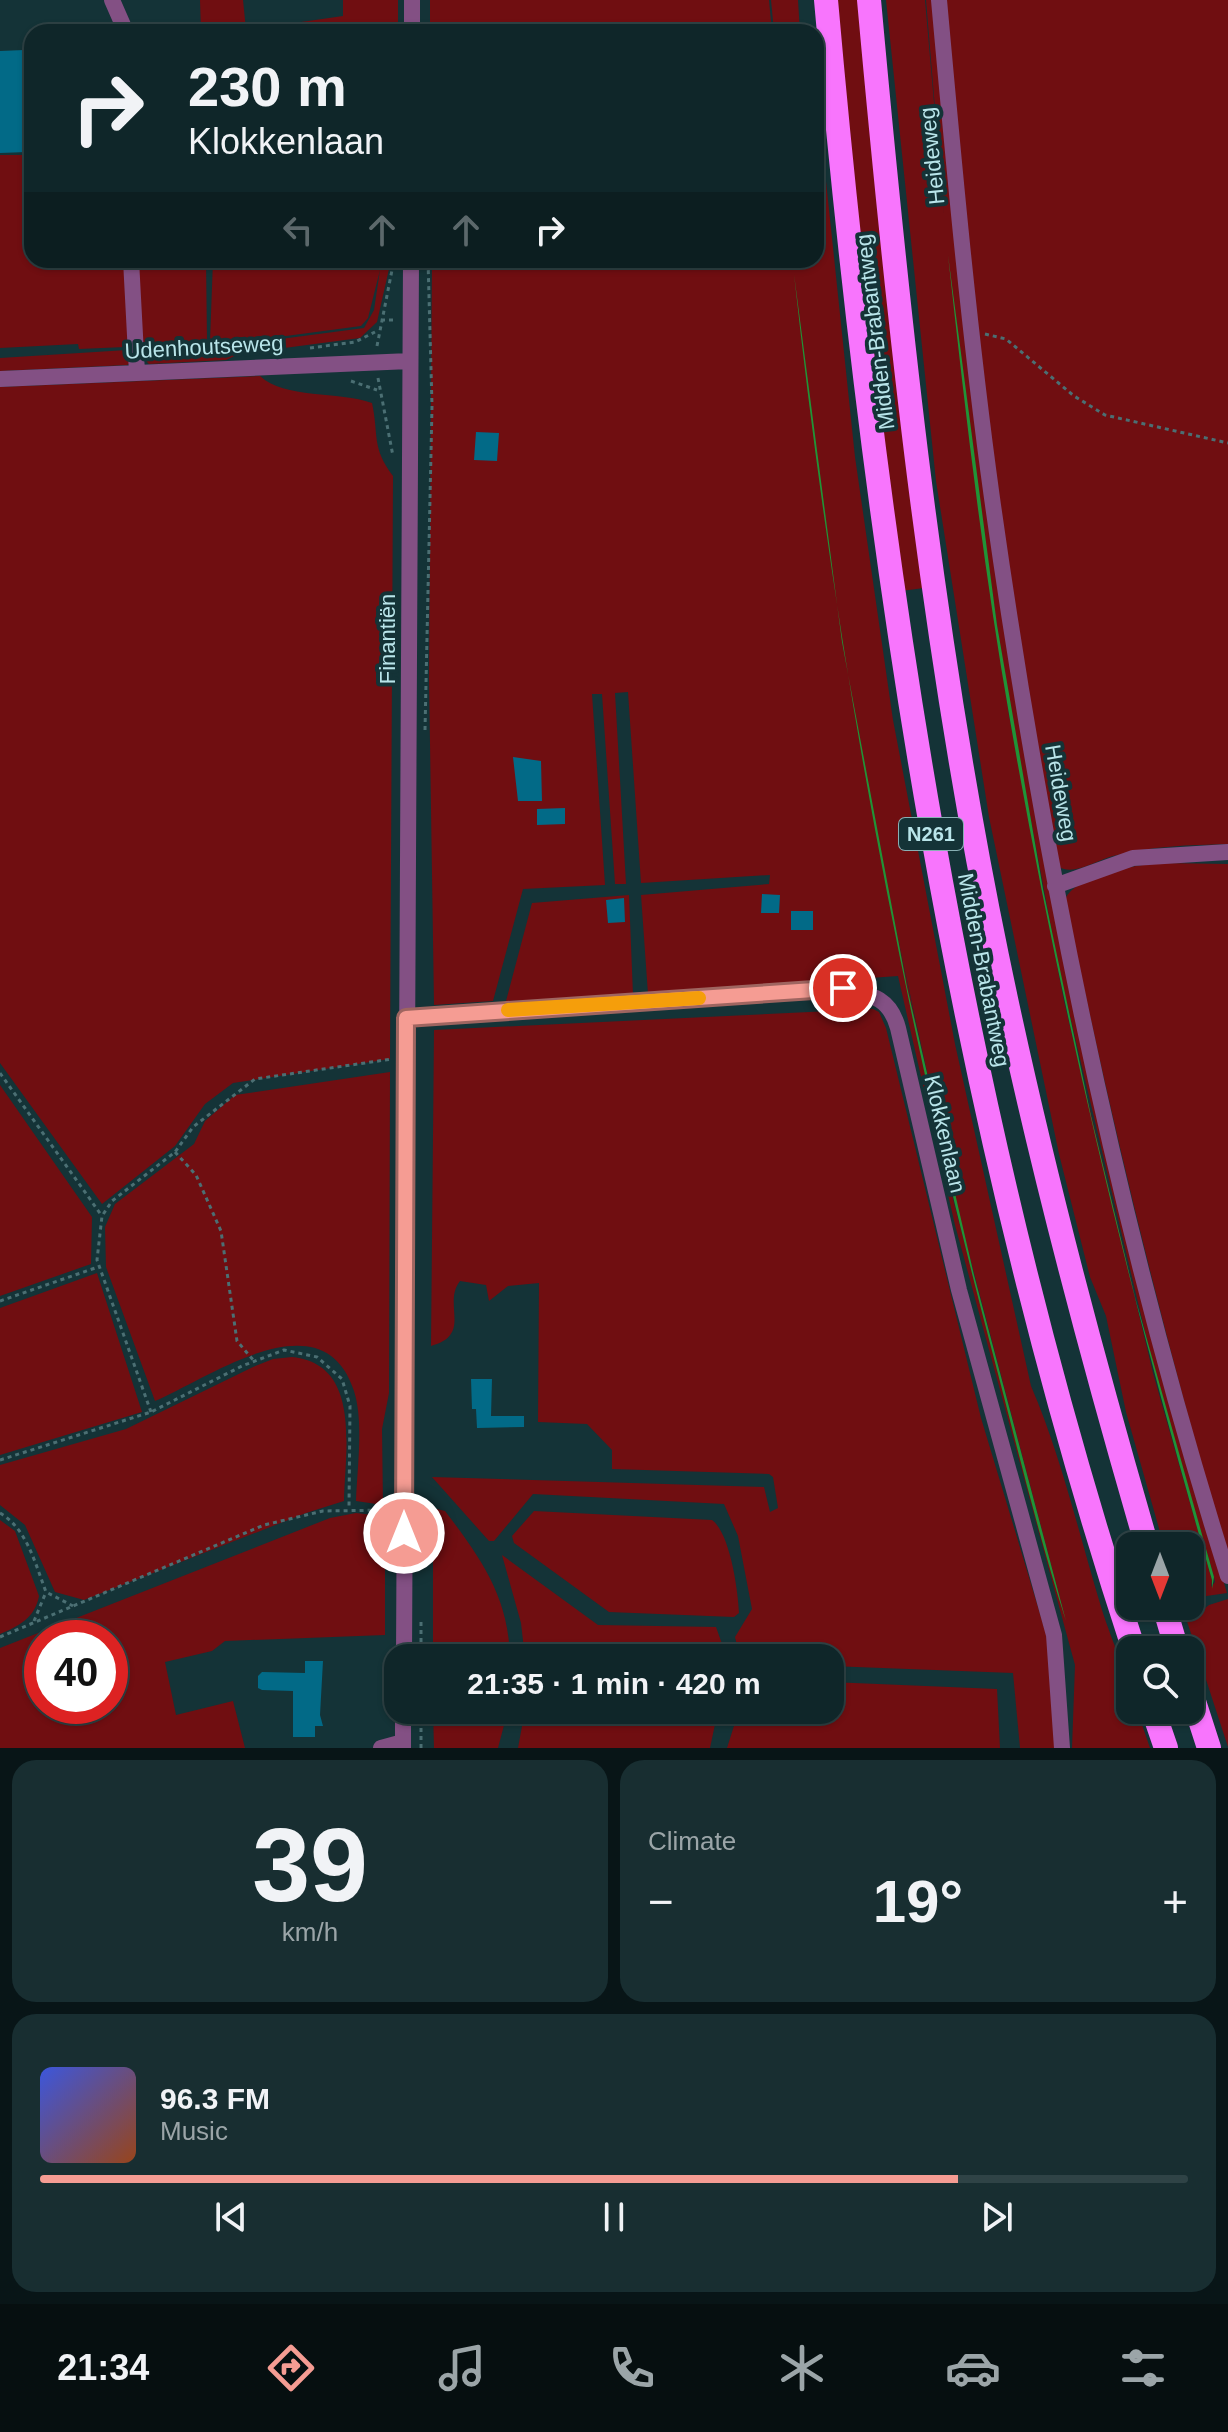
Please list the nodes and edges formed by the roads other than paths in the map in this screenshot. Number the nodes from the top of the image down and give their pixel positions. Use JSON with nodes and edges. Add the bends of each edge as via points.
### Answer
{"nodes":[{"id":1,"x":112,"y":0,"type":"edge"},
{"id":2,"x":412,"y":0,"type":"edge"},
{"id":3,"x":826,"y":0,"type":"edge"},
{"id":4,"x":869,"y":0,"type":"edge"},
{"id":5,"x":939,"y":0,"type":"edge"},
{"id":6,"x":122,"y":24,"type":"edge"},
{"id":7,"x":412,"y":24,"type":"edge"},
{"id":8,"x":131,"y":268,"type":"edge"},
{"id":9,"x":411,"y":268,"type":"edge"},
{"id":10,"x":410,"y":361,"type":"junction"},
{"id":11,"x":137,"y":373,"type":"junction"},
{"id":12,"x":0,"y":379,"type":"edge"},
{"id":13,"x":1228,"y":852,"type":"edge"},
{"id":14,"x":1055,"y":886,"type":"junction"},
{"id":15,"x":406,"y":1018,"type":"junction"},
{"id":16,"x":1143,"y":1532,"type":"edge"},
{"id":17,"x":1228,"y":1576,"type":"edge"},
{"id":18,"x":1130,"y":1636,"type":"edge"},
{"id":19,"x":404,"y":1644,"type":"edge"},
{"id":20,"x":403,"y":1724,"type":"edge"},
{"id":21,"x":1158,"y":1724,"type":"edge"},
{"id":22,"x":1201,"y":1724,"type":"edge"},
{"id":23,"x":403,"y":1745,"type":"edge"},
{"id":24,"x":381,"y":1748,"type":"edge"},
{"id":25,"x":1062,"y":1748,"type":"edge"},
{"id":26,"x":1166,"y":1748,"type":"edge"},
{"id":27,"x":1209,"y":1748,"type":"edge"}],
"edges":[{"from":1,"to":6,"type":"street"},
{"from":2,"to":7,"type":"street"},
{"from":3,"to":18,"type":"highway","name":"Midden-Brabantweg","number":"N261","via":[[845,215],[896,625],[954,963],[1012,1226]]},
{"from":4,"to":16,"type":"highway","name":"Midden-Brabantweg","number":"N261","via":[[906,382],[969,807],[1056,1218]]},
{"from":5,"to":14,"type":"street","name":"Heideweg","via":[[972,334],[1011,628]]},
{"from":8,"to":11,"type":"street"},
{"from":9,"to":10,"type":"street","name":"Finantiën"},
{"from":10,"to":11,"type":"street","name":"Udenhoutseweg"},
{"from":10,"to":15,"type":"street","name":"Finantiën"},
{"from":11,"to":12,"type":"street","name":"Udenhoutseweg"},
{"from":13,"to":14,"type":"street","via":[[1133,858]]},
{"from":14,"to":17,"type":"street","name":"Heideweg","via":[[1133,1237]]},
{"from":15,"to":19,"type":"street","name":"Finantiën"},
{"from":15,"to":25,"type":"street","name":"Klokkenlaan","via":[[843,988],[883,999],[896,1020],[959,1290],[1054,1635]]},
{"from":20,"to":23,"type":"street"},
{"from":21,"to":26,"type":"highway"},
{"from":22,"to":27,"type":"highway"},
{"from":23,"to":24,"type":"street"}]}
